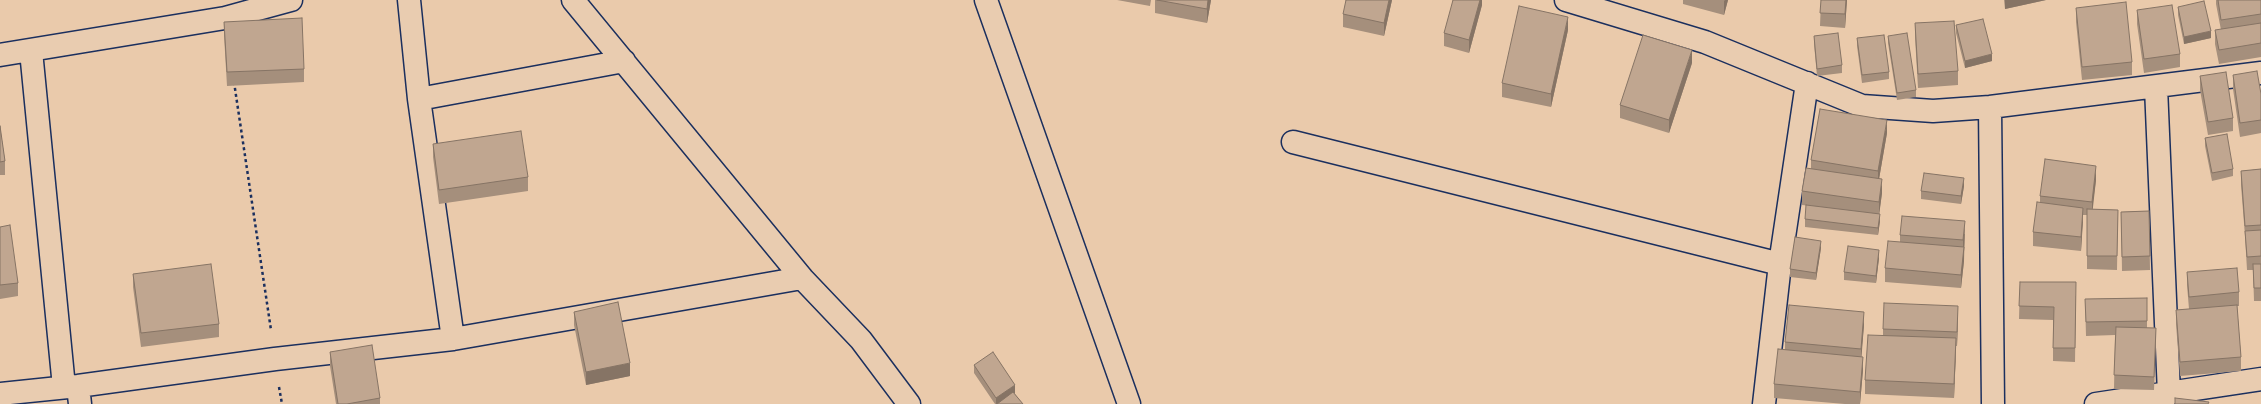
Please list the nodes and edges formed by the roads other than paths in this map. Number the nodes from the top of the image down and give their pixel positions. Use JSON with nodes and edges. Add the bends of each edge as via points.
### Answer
{"nodes":[{"id":1,"x":291,"y":0,"type":"edge"},
{"id":2,"x":408,"y":0,"type":"edge"},
{"id":3,"x":573,"y":0,"type":"edge"},
{"id":4,"x":986,"y":0,"type":"edge"},
{"id":5,"x":1566,"y":0,"type":"edge"},
{"id":6,"x":31,"y":51,"type":"junction"},
{"id":7,"x":0,"y":55,"type":"edge"},
{"id":8,"x":624,"y":61,"type":"junction"},
{"id":9,"x":2261,"y":72,"type":"edge"},
{"id":10,"x":1807,"y":83,"type":"junction"},
{"id":11,"x":2156,"y":87,"type":"junction"},
{"id":12,"x":419,"y":99,"type":"junction"},
{"id":13,"x":1990,"y":107,"type":"junction"},
{"id":14,"x":1293,"y":142,"type":"dead end"},
{"id":15,"x":1780,"y":264,"type":"junction"},
{"id":16,"x":802,"y":278,"type":"junction"},
{"id":17,"x":453,"y":339,"type":"junction"},
{"id":18,"x":2261,"y":380,"type":"edge"},
{"id":19,"x":74,"y":392,"type":"edge"},
{"id":20,"x":0,"y":394,"type":"edge"},
{"id":21,"x":2169,"y":394,"type":"junction"},
{"id":22,"x":909,"y":404,"type":"edge"},
{"id":23,"x":1129,"y":404,"type":"edge"},
{"id":24,"x":1764,"y":404,"type":"edge"},
{"id":25,"x":1993,"y":404,"type":"edge"},
{"id":26,"x":2096,"y":404,"type":"edge"}],
"edges":[{"from":1,"to":6,"type":"street","via":[[225,18]]},
{"from":2,"to":12,"type":"street"},
{"from":3,"to":8,"type":"street"},
{"from":4,"to":23,"type":"street"},
{"from":5,"to":10,"type":"street","via":[[1705,42]]},
{"from":6,"to":7,"type":"street"},
{"from":6,"to":19,"type":"street"},
{"from":8,"to":12,"type":"street"},
{"from":8,"to":16,"type":"street"},
{"from":9,"to":11,"type":"street"},
{"from":10,"to":13,"type":"street","via":[[1862,106],[1933,111]]},
{"from":10,"to":15,"type":"street"},
{"from":11,"to":13,"type":"street"},
{"from":11,"to":21,"type":"street"},
{"from":12,"to":17,"type":"street"},
{"from":13,"to":25,"type":"street"},
{"from":14,"to":15,"type":"street"},
{"from":15,"to":24,"type":"street"},
{"from":16,"to":17,"type":"street"},
{"from":16,"to":22,"type":"street","via":[[861,340]]},
{"from":17,"to":19,"type":"street","via":[[275,359]]},
{"from":18,"to":21,"type":"street"},
{"from":19,"to":20,"type":"street"},
{"from":21,"to":26,"type":"street"}]}
